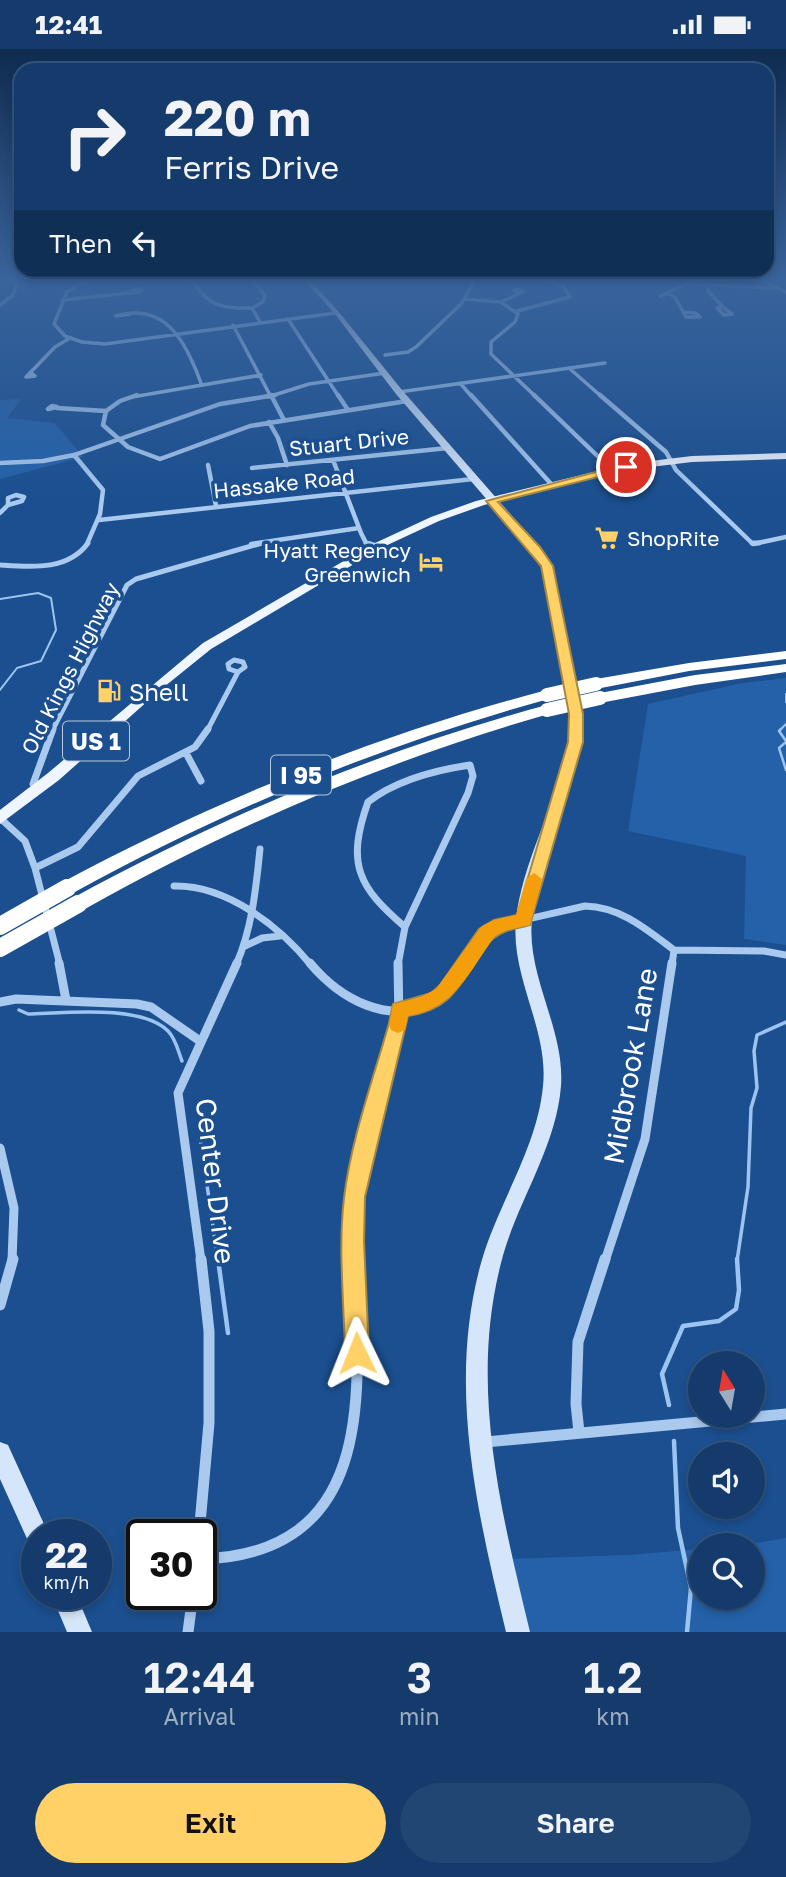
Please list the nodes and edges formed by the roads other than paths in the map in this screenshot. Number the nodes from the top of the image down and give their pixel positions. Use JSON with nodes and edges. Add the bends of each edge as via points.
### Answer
{"nodes":[{"id":1,"x":50,"y":353,"type":"edge"},
{"id":2,"x":188,"y":353,"type":"edge"},
{"id":3,"x":249,"y":353,"type":"edge"},
{"id":4,"x":310,"y":353,"type":"edge"},
{"id":5,"x":370,"y":353,"type":"edge"},
{"id":6,"x":396,"y":353,"type":"edge"},
{"id":7,"x":491,"y":353,"type":"edge"},
{"id":8,"x":384,"y":355,"type":"dead end"},
{"id":9,"x":605,"y":363,"type":"dead end"},
{"id":10,"x":569,"y":368,"type":"junction"},
{"id":11,"x":31,"y":373,"type":"dead end"},
{"id":12,"x":385,"y":373,"type":"junction"},
{"id":13,"x":261,"y":375,"type":"junction"},
{"id":14,"x":515,"y":376,"type":"junction"},
{"id":15,"x":328,"y":382,"type":"junction"},
{"id":16,"x":201,"y":383,"type":"junction"},
{"id":17,"x":460,"y":383,"type":"junction"},
{"id":18,"x":399,"y":392,"type":"junction"},
{"id":19,"x":272,"y":396,"type":"junction"},
{"id":20,"x":407,"y":401,"type":"junction"},
{"id":21,"x":57,"y":408,"type":"dead end"},
{"id":22,"x":106,"y":411,"type":"junction"},
{"id":23,"x":348,"y":411,"type":"junction"},
{"id":24,"x":284,"y":420,"type":"junction"},
{"id":25,"x":269,"y":422,"type":"junction"},
{"id":26,"x":119,"y":440,"type":"junction"},
{"id":27,"x":448,"y":448,"type":"junction"},
{"id":28,"x":74,"y":455,"type":"junction"},
{"id":29,"x":786,"y":456,"type":"edge"},
{"id":30,"x":333,"y":460,"type":"junction"},
{"id":31,"x":671,"y":461,"type":"junction"},
{"id":32,"x":0,"y":463,"type":"edge"},
{"id":33,"x":208,"y":465,"type":"dead end"},
{"id":34,"x":287,"y":465,"type":"junction"},
{"id":35,"x":252,"y":468,"type":"dead end"},
{"id":36,"x":611,"y":469,"type":"junction"},
{"id":37,"x":473,"y":479,"type":"junction"},
{"id":38,"x":552,"y":485,"type":"junction"},
{"id":39,"x":346,"y":493,"type":"junction"},
{"id":40,"x":491,"y":501,"type":"junction"},
{"id":41,"x":8,"y":505,"type":"dead end"},
{"id":42,"x":216,"y":506,"type":"junction"},
{"id":43,"x":0,"y":513,"type":"edge"},
{"id":44,"x":99,"y":520,"type":"junction"},
{"id":45,"x":359,"y":528,"type":"junction"},
{"id":46,"x":786,"y":537,"type":"edge"},
{"id":47,"x":377,"y":546,"type":"junction"},
{"id":48,"x":0,"y":565,"type":"edge"},
{"id":49,"x":786,"y":649,"type":"edge"},
{"id":50,"x":786,"y":655,"type":"edge"},
{"id":51,"x":690,"y":667,"type":"junction"},
{"id":52,"x":786,"y":669,"type":"edge"},
{"id":53,"x":238,"y":672,"type":"dead end"},
{"id":54,"x":598,"y":691,"type":"junction"},
{"id":55,"x":186,"y":753,"type":"junction"},
{"id":56,"x":201,"y":781,"type":"dead end"},
{"id":57,"x":41,"y":789,"type":"junction"},
{"id":58,"x":0,"y":818,"type":"edge"},
{"id":59,"x":260,"y":849,"type":"dead end"},
{"id":60,"x":35,"y":867,"type":"junction"},
{"id":61,"x":174,"y":886,"type":"dead end"},
{"id":62,"x":73,"y":896,"type":"junction"},
{"id":63,"x":252,"y":914,"type":"junction"},
{"id":64,"x":524,"y":920,"type":"junction"},
{"id":65,"x":0,"y":926,"type":"edge"},
{"id":66,"x":405,"y":927,"type":"junction"},
{"id":67,"x":281,"y":936,"type":"junction"},
{"id":68,"x":244,"y":947,"type":"junction"},
{"id":69,"x":0,"y":949,"type":"edge"},
{"id":70,"x":674,"y":950,"type":"junction"},
{"id":71,"x":786,"y":955,"type":"edge"},
{"id":72,"x":66,"y":1000,"type":"junction"},
{"id":73,"x":0,"y":1002,"type":"edge"},
{"id":74,"x":399,"y":1009,"type":"junction"},
{"id":75,"x":200,"y":1041,"type":"junction"},
{"id":76,"x":0,"y":1148,"type":"edge"},
{"id":77,"x":0,"y":1305,"type":"edge"},
{"id":78,"x":786,"y":1414,"type":"edge"},
{"id":79,"x":579,"y":1432,"type":"junction"},
{"id":80,"x":477,"y":1443,"type":"junction"},
{"id":81,"x":0,"y":1453,"type":"edge"},
{"id":82,"x":30,"y":1519,"type":"edge"},
{"id":83,"x":200,"y":1519,"type":"edge"},
{"id":84,"x":217,"y":1559,"type":"edge"},
{"id":85,"x":70,"y":1610,"type":"edge"},
{"id":86,"x":191,"y":1610,"type":"edge"},
{"id":87,"x":80,"y":1632,"type":"edge"},
{"id":88,"x":188,"y":1632,"type":"edge"},
{"id":89,"x":519,"y":1632,"type":"edge"}],
"edges":[{"from":1,"to":11,"type":"street"},
{"from":2,"to":16,"type":"street"},
{"from":3,"to":13,"type":"street"},
{"from":4,"to":15,"type":"street"},
{"from":5,"to":12,"type":"street"},
{"from":6,"to":8,"type":"street"},
{"from":7,"to":14,"type":"street"},
{"from":9,"to":10,"type":"street"},
{"from":10,"to":14,"type":"street"},
{"from":10,"to":31,"type":"street","via":[[662,448]]},
{"from":12,"to":15,"type":"street"},
{"from":12,"to":18,"type":"street"},
{"from":13,"to":16,"type":"street"},
{"from":13,"to":19,"type":"street"},
{"from":14,"to":17,"type":"street"},
{"from":14,"to":36,"type":"street"},
{"from":15,"to":19,"type":"street"},
{"from":15,"to":23,"type":"street"},
{"from":16,"to":22,"type":"street","via":[[131,397]]},
{"from":17,"to":18,"type":"street"},
{"from":17,"to":38,"type":"street"},
{"from":18,"to":20,"type":"street"},
{"from":19,"to":24,"type":"street"},
{"from":19,"to":26,"type":"street","via":[[220,404]]},
{"from":20,"to":23,"type":"street"},
{"from":20,"to":27,"type":"street"},
{"from":21,"to":22,"type":"street"},
{"from":22,"to":26,"type":"street","via":[[105,429]]},
{"from":23,"to":24,"type":"street"},
{"from":24,"to":25,"type":"street"},
{"from":25,"to":26,"type":"street","via":[[160,459]]},
{"from":25,"to":34,"type":"street"},
{"from":26,"to":28,"type":"street"},
{"from":27,"to":30,"type":"street","name":"Stuart Drive"},
{"from":27,"to":37,"type":"street"},
{"from":28,"to":32,"type":"street"},
{"from":28,"to":44,"type":"street","via":[[103,490]]},
{"from":29,"to":31,"type":"main road","number":"US 1"},
{"from":30,"to":34,"type":"street","name":"Stuart Drive"},
{"from":30,"to":39,"type":"street"},
{"from":31,"to":36,"type":"main road","number":"US 1"},
{"from":31,"to":46,"type":"street","via":[[753,544]]},
{"from":33,"to":42,"type":"street"},
{"from":34,"to":35,"type":"street","name":"Stuart Drive"},
{"from":36,"to":38,"type":"main road","number":"US 1"},
{"from":37,"to":39,"type":"street","name":"Hassake Road"},
{"from":37,"to":40,"type":"street"},
{"from":38,"to":40,"type":"main road","number":"US 1"},
{"from":39,"to":42,"type":"street","name":"Hassake Road"},
{"from":39,"to":45,"type":"street"},
{"from":40,"to":47,"type":"main road","number":"US 1","via":[[435,519]]},
{"from":40,"to":64,"type":"street","via":[[547,566],[576,720],[572,758]]},
{"from":41,"to":43,"type":"street"},
{"from":42,"to":44,"type":"street","name":"Hassake Road"},
{"from":44,"to":48,"type":"street","via":[[92,541],[75,558],[41,566]]},
{"from":45,"to":47,"type":"street","via":[[366,543]]},
{"from":45,"to":57,"type":"street","name":"Old Kings Highway","via":[[247,545],[127,585],[43,750],[33,779]]},
{"from":47,"to":57,"type":"main road","number":"US 1","via":[[198,653]]},
{"from":49,"to":51,"type":"highway"},
{"from":50,"to":51,"type":"highway","number":"I 95"},
{"from":51,"to":54,"type":"highway","number":"I 95"},
{"from":52,"to":54,"type":"highway","number":"I 95"},
{"from":53,"to":55,"type":"street","via":[[203,738]]},
{"from":54,"to":62,"type":"highway","number":"I 95","bridge":true,"via":[[547,703],[312,789]]},
{"from":55,"to":56,"type":"street"},
{"from":55,"to":60,"type":"street","via":[[138,776],[78,846]]},
{"from":57,"to":58,"type":"main road","number":"US 1"},
{"from":58,"to":60,"type":"street","via":[[20,834]]},
{"from":59,"to":63,"type":"street","name":"Center Drive"},
{"from":60,"to":72,"type":"street"},
{"from":61,"to":63,"type":"street","via":[[210,891]]},
{"from":62,"to":65,"type":"highway","number":"I 95","bridge":true},
{"from":62,"to":69,"type":"highway","number":"I 95","bridge":true},
{"from":63,"to":67,"type":"street"},
{"from":63,"to":68,"type":"street","name":"Center Drive"},
{"from":64,"to":70,"type":"street","name":"Midbrook Lane","via":[[600,905],[622,913]]},
{"from":64,"to":74,"type":"street","name":"Midbrook Lane","via":[[485,934],[438,998]]},
{"from":64,"to":80,"type":"street","via":[[526,964],[550,1046],[551,1087],[536,1149],[486,1283],[476,1360]]},
{"from":66,"to":66,"type":"street","via":[[468,793],[473,776],[470,765],[454,766],[368,802],[357,856],[360,881],[372,899]]},
{"from":66,"to":74,"type":"street","via":[[397,959]]},
{"from":67,"to":68,"type":"street"},
{"from":67,"to":74,"type":"street","via":[[344,996],[374,1007]]},
{"from":68,"to":75,"type":"street","name":"Center Drive"},
{"from":70,"to":71,"type":"street","via":[[755,950]]},
{"from":70,"to":79,"type":"street","name":"Midbrook Lane","via":[[645,1139],[578,1342]]},
{"from":72,"to":73,"type":"street"},
{"from":72,"to":75,"type":"street","via":[[151,1007]]},
{"from":74,"to":84,"type":"street","via":[[355,1197],[358,1395],[338,1484],[312,1519],[291,1535],[252,1555]]},
{"from":75,"to":83,"type":"street","name":"Center Drive","via":[[178,1093],[178,1107],[209,1331],[209,1423]]},
{"from":76,"to":77,"type":"street","via":[[11,1184],[17,1238]]},
{"from":78,"to":79,"type":"street"},
{"from":79,"to":80,"type":"street"},
{"from":80,"to":89,"type":"street"},
{"from":81,"to":82,"type":"street"},
{"from":85,"to":87,"type":"street"},
{"from":86,"to":88,"type":"street"}]}
